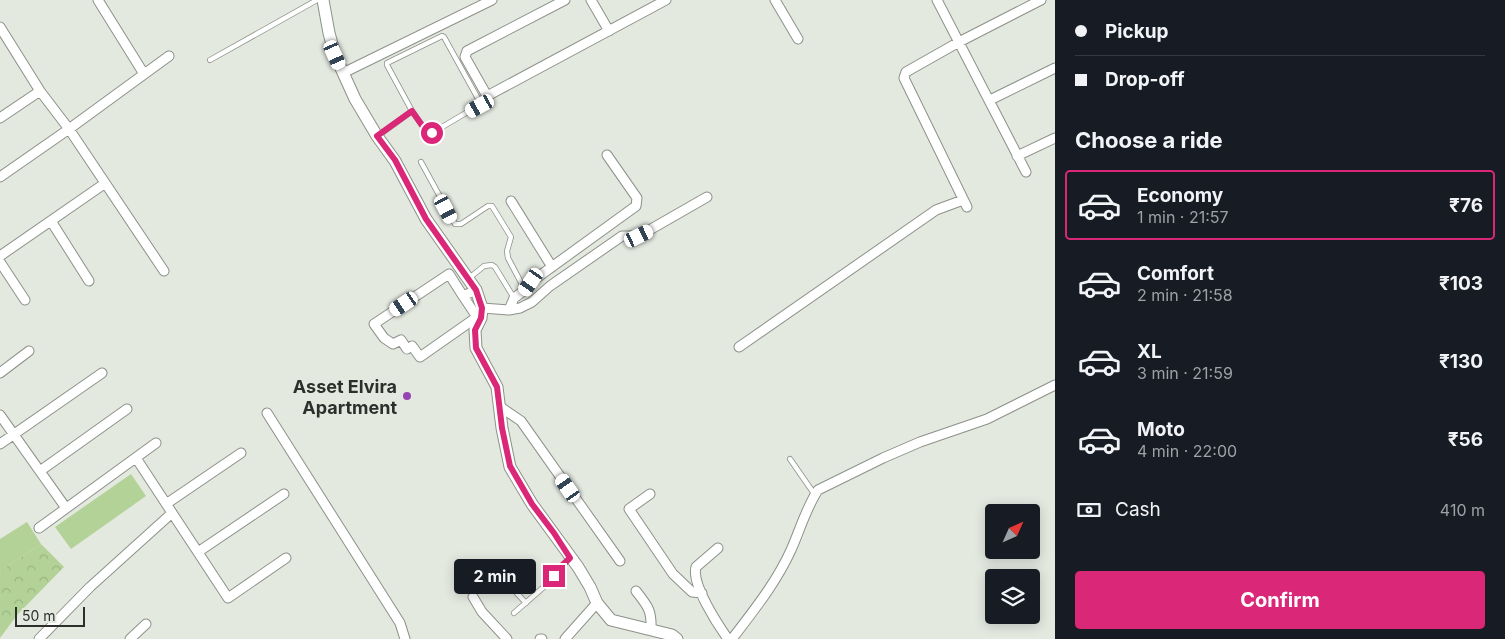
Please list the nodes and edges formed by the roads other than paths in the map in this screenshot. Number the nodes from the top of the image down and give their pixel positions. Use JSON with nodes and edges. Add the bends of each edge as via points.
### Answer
{"nodes":[{"id":1,"x":98,"y":0,"type":"edge"},
{"id":2,"x":318,"y":0,"type":"edge"},
{"id":3,"x":323,"y":0,"type":"edge"},
{"id":4,"x":492,"y":0,"type":"edge"},
{"id":5,"x":565,"y":0,"type":"edge"},
{"id":6,"x":592,"y":0,"type":"edge"},
{"id":7,"x":666,"y":0,"type":"edge"},
{"id":8,"x":775,"y":0,"type":"edge"},
{"id":9,"x":937,"y":0,"type":"edge"},
{"id":10,"x":1041,"y":0,"type":"edge"},
{"id":11,"x":0,"y":27,"type":"edge"},
{"id":12,"x":609,"y":31,"type":"junction"},
{"id":13,"x":798,"y":39,"type":"dead end"},
{"id":14,"x":959,"y":42,"type":"junction"},
{"id":15,"x":169,"y":56,"type":"dead end"},
{"id":16,"x":210,"y":60,"type":"dead end"},
{"id":17,"x":1055,"y":68,"type":"edge"},
{"id":18,"x":343,"y":73,"type":"junction"},
{"id":19,"x":144,"y":74,"type":"junction"},
{"id":20,"x":40,"y":91,"type":"junction"},
{"id":21,"x":990,"y":100,"type":"junction"},
{"id":22,"x":412,"y":111,"type":"junction"},
{"id":23,"x":0,"y":118,"type":"edge"},
{"id":24,"x":69,"y":129,"type":"junction"},
{"id":25,"x":377,"y":136,"type":"junction"},
{"id":26,"x":1055,"y":138,"type":"edge"},
{"id":27,"x":606,"y":155,"type":"dead end"},
{"id":28,"x":1017,"y":156,"type":"junction"},
{"id":29,"x":421,"y":162,"type":"dead end"},
{"id":30,"x":1026,"y":172,"type":"dead end"},
{"id":31,"x":0,"y":177,"type":"edge"},
{"id":32,"x":104,"y":184,"type":"junction"},
{"id":33,"x":707,"y":197,"type":"dead end"},
{"id":34,"x":511,"y":201,"type":"dead end"},
{"id":35,"x":51,"y":221,"type":"junction"},
{"id":36,"x":0,"y":256,"type":"edge"},
{"id":37,"x":0,"y":262,"type":"edge"},
{"id":38,"x":552,"y":267,"type":"junction"},
{"id":39,"x":164,"y":272,"type":"dead end"},
{"id":40,"x":468,"y":279,"type":"junction"},
{"id":41,"x":89,"y":281,"type":"dead end"},
{"id":42,"x":476,"y":290,"type":"junction"},
{"id":43,"x":525,"y":290,"type":"junction"},
{"id":44,"x":463,"y":296,"type":"junction"},
{"id":45,"x":514,"y":298,"type":"junction"},
{"id":46,"x":25,"y":300,"type":"dead end"},
{"id":47,"x":482,"y":308,"type":"junction"},
{"id":48,"x":509,"y":310,"type":"junction"},
{"id":49,"x":740,"y":347,"type":"dead end"},
{"id":50,"x":29,"y":350,"type":"dead end"},
{"id":51,"x":0,"y":373,"type":"edge"},
{"id":52,"x":102,"y":373,"type":"dead end"},
{"id":53,"x":1055,"y":385,"type":"edge"},
{"id":54,"x":499,"y":406,"type":"junction"},
{"id":55,"x":127,"y":410,"type":"dead end"},
{"id":56,"x":267,"y":413,"type":"dead end"},
{"id":57,"x":0,"y":415,"type":"edge"},
{"id":58,"x":13,"y":434,"type":"junction"},
{"id":59,"x":0,"y":444,"type":"edge"},
{"id":60,"x":156,"y":444,"type":"dead end"},
{"id":61,"x":241,"y":453,"type":"dead end"},
{"id":62,"x":136,"y":458,"type":"junction"},
{"id":63,"x":790,"y":458,"type":"dead end"},
{"id":64,"x":40,"y":471,"type":"junction"},
{"id":65,"x":284,"y":494,"type":"dead end"},
{"id":66,"x":650,"y":494,"type":"dead end"},
{"id":67,"x":815,"y":495,"type":"junction"},
{"id":68,"x":166,"y":504,"type":"junction"},
{"id":69,"x":66,"y":508,"type":"junction"},
{"id":70,"x":172,"y":513,"type":"junction"},
{"id":71,"x":39,"y":528,"type":"dead end"},
{"id":72,"x":718,"y":548,"type":"dead end"},
{"id":73,"x":198,"y":552,"type":"junction"},
{"id":74,"x":286,"y":558,"type":"dead end"},
{"id":75,"x":570,"y":558,"type":"junction"},
{"id":76,"x":620,"y":561,"type":"dead end"},
{"id":77,"x":496,"y":571,"type":"dead end"},
{"id":78,"x":636,"y":592,"type":"dead end"},
{"id":79,"x":702,"y":593,"type":"junction"},
{"id":80,"x":473,"y":597,"type":"dead end"},
{"id":81,"x":526,"y":603,"type":"junction"},
{"id":82,"x":597,"y":603,"type":"junction"},
{"id":83,"x":514,"y":613,"type":"dead end"},
{"id":84,"x":146,"y":624,"type":"dead end"},
{"id":85,"x":651,"y":630,"type":"junction"},
{"id":86,"x":39,"y":639,"type":"edge"},
{"id":87,"x":130,"y":639,"type":"edge"},
{"id":88,"x":405,"y":639,"type":"edge"},
{"id":89,"x":507,"y":639,"type":"edge"},
{"id":90,"x":565,"y":639,"type":"edge"},
{"id":91,"x":677,"y":639,"type":"edge"},
{"id":92,"x":728,"y":639,"type":"edge"},
{"id":93,"x":732,"y":639,"type":"edge"}],
"edges":[{"from":1,"to":19,"type":"street"},
{"from":2,"to":16,"type":"lane"},
{"from":3,"to":18,"type":"street","via":[[331,40]]},
{"from":4,"to":18,"type":"street"},
{"from":5,"to":12,"type":"street","via":[[466,51],[465,57],[486,94]]},
{"from":6,"to":12,"type":"street"},
{"from":7,"to":12,"type":"street"},
{"from":8,"to":13,"type":"street"},
{"from":9,"to":14,"type":"street"},
{"from":10,"to":14,"type":"street"},
{"from":11,"to":20,"type":"street"},
{"from":14,"to":21,"type":"street"},
{"from":14,"to":49,"type":"street","via":[[906,72],[904,78],[965,203],[936,210]]},
{"from":15,"to":19,"type":"street"},
{"from":17,"to":21,"type":"street"},
{"from":18,"to":25,"type":"street"},
{"from":19,"to":24,"type":"street"},
{"from":20,"to":23,"type":"street"},
{"from":20,"to":24,"type":"street"},
{"from":21,"to":28,"type":"street"},
{"from":22,"to":22,"type":"lane","via":[[426,131],[432,133],[481,104],[442,36],[387,65]]},
{"from":22,"to":25,"type":"lane"},
{"from":24,"to":31,"type":"street"},
{"from":24,"to":32,"type":"street"},
{"from":25,"to":40,"type":"street","via":[[395,160],[426,219]]},
{"from":26,"to":28,"type":"street"},
{"from":27,"to":38,"type":"street","via":[[636,198],[636,206]]},
{"from":28,"to":30,"type":"street"},
{"from":29,"to":43,"type":"lane","via":[[454,224],[461,224],[492,206],[511,237],[508,258]]},
{"from":32,"to":35,"type":"street"},
{"from":32,"to":39,"type":"street"},
{"from":33,"to":48,"type":"street","via":[[639,236],[622,236],[532,302]]},
{"from":34,"to":38,"type":"street"},
{"from":35,"to":36,"type":"street"},
{"from":35,"to":41,"type":"street"},
{"from":37,"to":46,"type":"street"},
{"from":38,"to":43,"type":"street"},
{"from":40,"to":42,"type":"street"},
{"from":40,"to":45,"type":"lane","via":[[484,266],[492,265]]},
{"from":42,"to":44,"type":"street"},
{"from":42,"to":47,"type":"street"},
{"from":43,"to":45,"type":"street"},
{"from":44,"to":44,"type":"street","via":[[449,274],[374,324],[384,338],[393,344],[401,340],[407,348],[412,346],[420,357],[477,317]]},
{"from":45,"to":48,"type":"street"},
{"from":47,"to":48,"type":"street"},
{"from":47,"to":54,"type":"street","via":[[475,330],[476,348],[497,387]]},
{"from":50,"to":51,"type":"street"},
{"from":52,"to":58,"type":"street"},
{"from":53,"to":67,"type":"street","via":[[987,419],[883,458],[838,482],[823,486]]},
{"from":54,"to":75,"type":"street","via":[[510,466]]},
{"from":54,"to":76,"type":"street","via":[[521,421]]},
{"from":55,"to":64,"type":"street"},
{"from":56,"to":88,"type":"street","via":[[400,623]]},
{"from":57,"to":58,"type":"street"},
{"from":58,"to":59,"type":"street"},
{"from":58,"to":64,"type":"street"},
{"from":60,"to":62,"type":"street"},
{"from":61,"to":68,"type":"street"},
{"from":62,"to":68,"type":"street"},
{"from":62,"to":69,"type":"street"},
{"from":63,"to":67,"type":"lane"},
{"from":64,"to":69,"type":"street"},
{"from":65,"to":73,"type":"street"},
{"from":66,"to":79,"type":"street","via":[[629,509],[673,574],[692,592]]},
{"from":67,"to":93,"type":"street","via":[[773,585]]},
{"from":68,"to":70,"type":"street"},
{"from":69,"to":71,"type":"street"},
{"from":70,"to":73,"type":"street"},
{"from":70,"to":86,"type":"street","via":[[90,587]]},
{"from":72,"to":79,"type":"street","via":[[696,567],[696,579]]},
{"from":73,"to":74,"type":"street","via":[[228,598]]},
{"from":75,"to":81,"type":"lane","via":[[553,574],[554,578]]},
{"from":75,"to":82,"type":"street"},
{"from":77,"to":81,"type":"lane"},
{"from":78,"to":85,"type":"street","via":[[650,610]]},
{"from":79,"to":92,"type":"street"},
{"from":80,"to":89,"type":"street"},
{"from":81,"to":83,"type":"lane"},
{"from":82,"to":85,"type":"street","via":[[611,620]]},
{"from":82,"to":90,"type":"street"},
{"from":84,"to":87,"type":"street"},
{"from":85,"to":91,"type":"street"}]}
